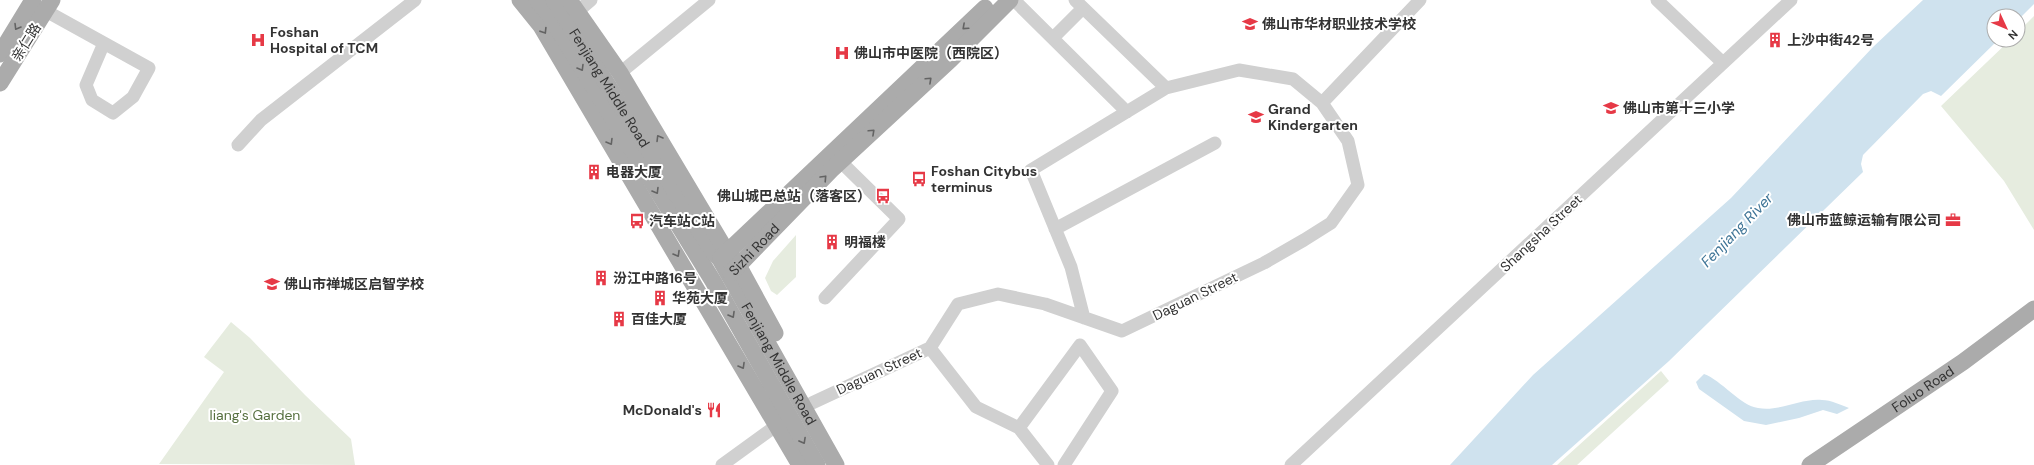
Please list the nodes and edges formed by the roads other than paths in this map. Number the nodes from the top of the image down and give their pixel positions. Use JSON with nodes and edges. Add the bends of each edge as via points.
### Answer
{"nodes":[{"id":1,"x":415,"y":0,"type":"edge"},
{"id":2,"x":520,"y":0,"type":"edge"},
{"id":3,"x":537,"y":0,"type":"edge"},
{"id":4,"x":554,"y":0,"type":"edge"},
{"id":5,"x":709,"y":0,"type":"edge"},
{"id":6,"x":993,"y":0,"type":"edge"},
{"id":7,"x":1010,"y":0,"type":"edge"},
{"id":8,"x":1014,"y":0,"type":"edge"},
{"id":9,"x":1420,"y":0,"type":"edge"},
{"id":10,"x":1791,"y":0,"type":"edge"},
{"id":11,"x":1664,"y":2,"type":"edge"},
{"id":12,"x":582,"y":3,"type":"edge"},
{"id":13,"x":44,"y":4,"type":"edge"},
{"id":14,"x":1079,"y":4,"type":"edge"},
{"id":15,"x":1053,"y":38,"type":"junction"},
{"id":16,"x":104,"y":43,"type":"junction"},
{"id":17,"x":0,"y":54,"type":"edge"},
{"id":18,"x":1723,"y":63,"type":"junction"},
{"id":19,"x":620,"y":73,"type":"junction"},
{"id":20,"x":0,"y":83,"type":"edge"},
{"id":21,"x":1166,"y":88,"type":"junction"},
{"id":22,"x":1322,"y":102,"type":"junction"},
{"id":23,"x":1126,"y":112,"type":"junction"},
{"id":24,"x":1215,"y":143,"type":"dead end"},
{"id":25,"x":238,"y":145,"type":"dead end"},
{"id":26,"x":840,"y":162,"type":"junction"},
{"id":27,"x":1055,"y":229,"type":"junction"},
{"id":28,"x":721,"y":251,"type":"junction"},
{"id":29,"x":734,"y":271,"type":"junction"},
{"id":30,"x":713,"y":281,"type":"junction"},
{"id":31,"x":825,"y":298,"type":"dead end"},
{"id":32,"x":2034,"y":309,"type":"edge"},
{"id":33,"x":1084,"y":318,"type":"junction"},
{"id":34,"x":930,"y":348,"type":"junction"},
{"id":35,"x":812,"y":403,"type":"junction"},
{"id":36,"x":783,"y":421,"type":"junction"},
{"id":37,"x":1019,"y":428,"type":"junction"},
{"id":38,"x":722,"y":465,"type":"edge"},
{"id":39,"x":800,"y":465,"type":"edge"},
{"id":40,"x":817,"y":465,"type":"edge"},
{"id":41,"x":836,"y":465,"type":"edge"},
{"id":42,"x":848,"y":465,"type":"edge"},
{"id":43,"x":1048,"y":465,"type":"edge"},
{"id":44,"x":1064,"y":465,"type":"edge"},
{"id":45,"x":1291,"y":465,"type":"edge"},
{"id":46,"x":1810,"y":465,"type":"edge"}],
"edges":[{"from":1,"to":25,"type":"street","via":[[261,120]]},
{"from":2,"to":36,"type":"main road","one_way":true,"via":[[541,26]]},
{"from":3,"to":30,"type":"main road","name":"Fenjiang Middle Road","one_way":true,"via":[[550,16]]},
{"from":4,"to":28,"type":"main road","name":"Fenjiang Middle Road"},
{"from":5,"to":19,"type":"street"},
{"from":6,"to":28,"type":"main road","one_way":true,"via":[[886,102],[866,109]]},
{"from":26,"to":7,"type":"main road","name":"Sizhi Road","one_way":true,"via":[[950,60]]},
{"from":8,"to":15,"type":"street"},
{"from":9,"to":22,"type":"street"},
{"from":10,"to":18,"type":"street","name":"Shangsha Street"},
{"from":11,"to":18,"type":"street"},
{"from":12,"to":19,"type":"main road"},
{"from":13,"to":16,"type":"street"},
{"from":13,"to":17,"type":"main road","name":"亲仁路","one_way":true},
{"from":13,"to":20,"type":"main road","name":"亲仁路"},
{"from":14,"to":15,"type":"street"},
{"from":14,"to":21,"type":"street"},
{"from":15,"to":23,"type":"street"},
{"from":16,"to":16,"type":"street","via":[[149,68],[133,98],[113,113],[92,100],[86,85]]},
{"from":18,"to":45,"type":"street","name":"Shangsha Street"},
{"from":28,"to":19,"type":"main road","one_way":true},
{"from":21,"to":22,"type":"street","name":"Daguan Street","via":[[1239,70],[1293,79]]},
{"from":21,"to":23,"type":"street","name":"Daguan Street"},
{"from":22,"to":33,"type":"street","name":"Daguan Street","via":[[1348,141],[1358,185],[1330,224],[1264,263],[1122,331]]},
{"from":23,"to":27,"type":"street","name":"Daguan Street","via":[[1031,170]]},
{"from":24,"to":27,"type":"street"},
{"from":29,"to":26,"type":"main road","name":"Sizhi Road","one_way":true},
{"from":26,"to":31,"type":"street","via":[[898,219]]},
{"from":27,"to":33,"type":"street","via":[[1071,267]]},
{"from":28,"to":29,"type":"main road","name":"Fenjiang Middle Road"},
{"from":28,"to":30,"type":"main road","name":"Sizhi Road"},
{"from":29,"to":30,"type":"main road","name":"Sizhi Road"},
{"from":29,"to":35,"type":"main road"},
{"from":29,"to":41,"type":"main road","name":"Fenjiang Middle Road"},
{"from":30,"to":36,"type":"main road","name":"Fenjiang Middle Road","one_way":true},
{"from":32,"to":46,"type":"main road","name":"Foluo Road","via":[[1963,362]]},
{"from":33,"to":34,"type":"street","name":"Daguan Street","via":[[1045,304],[998,294],[958,304]]},
{"from":34,"to":35,"type":"street","name":"Daguan Street"},
{"from":34,"to":37,"type":"street","via":[[976,407]]},
{"from":35,"to":42,"type":"main road"},
{"from":36,"to":38,"type":"street"},
{"from":36,"to":39,"type":"main road"},
{"from":36,"to":40,"type":"main road","name":"Fenjiang Middle Road","one_way":true},
{"from":37,"to":43,"type":"street"},
{"from":37,"to":44,"type":"street","via":[[1080,345],[1112,391]]}]}
